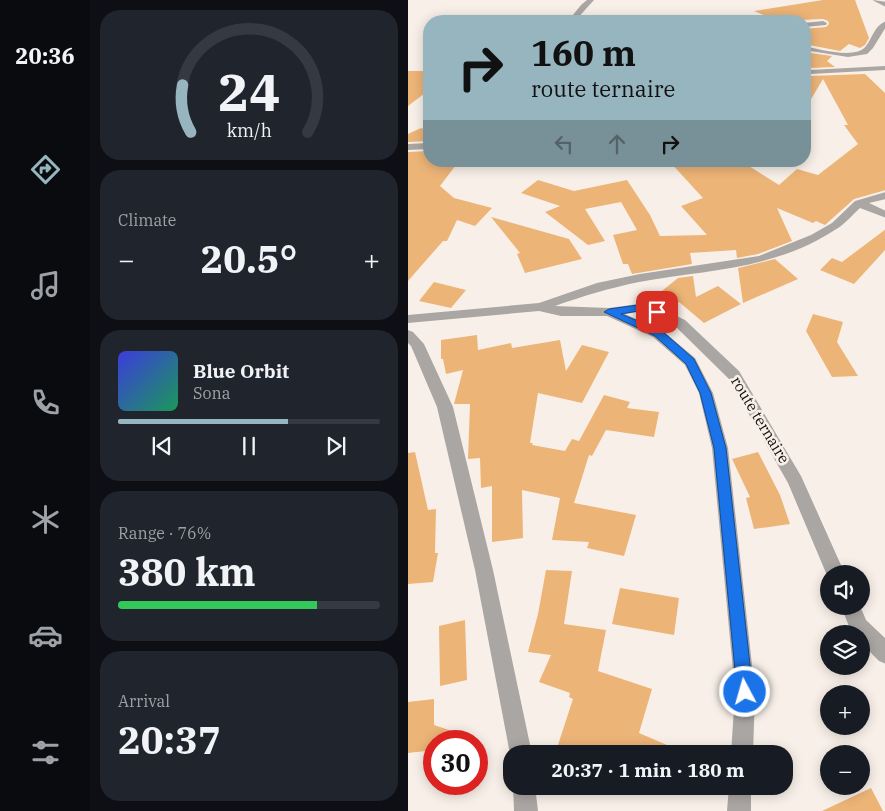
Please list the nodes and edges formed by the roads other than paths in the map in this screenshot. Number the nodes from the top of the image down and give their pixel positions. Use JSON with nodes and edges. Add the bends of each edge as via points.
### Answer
{"nodes":[{"id":1,"x":591,"y":0,"type":"edge"},
{"id":2,"x":876,"y":0,"type":"edge"},
{"id":3,"x":886,"y":5,"type":"edge"},
{"id":4,"x":576,"y":15,"type":"edge"},
{"id":5,"x":886,"y":22,"type":"edge"},
{"id":6,"x":823,"y":24,"type":"dead end"},
{"id":7,"x":811,"y":25,"type":"edge"},
{"id":8,"x":811,"y":49,"type":"edge"},
{"id":9,"x":886,"y":68,"type":"edge"},
{"id":10,"x":811,"y":72,"type":"edge"},
{"id":11,"x":423,"y":147,"type":"edge"},
{"id":12,"x":408,"y":148,"type":"edge"},
{"id":13,"x":886,"y":195,"type":"edge"},
{"id":14,"x":859,"y":203,"type":"junction"},
{"id":15,"x":886,"y":215,"type":"edge"},
{"id":16,"x":539,"y":307,"type":"junction"},
{"id":17,"x":609,"y":312,"type":"junction"},
{"id":18,"x":408,"y":318,"type":"edge"},
{"id":19,"x":408,"y":335,"type":"edge"},
{"id":20,"x":832,"y":565,"type":"edge"},
{"id":21,"x":854,"y":615,"type":"edge"},
{"id":22,"x":886,"y":654,"type":"edge"},
{"id":23,"x":519,"y":745,"type":"edge"},
{"id":24,"x":742,"y":745,"type":"edge"},
{"id":25,"x":525,"y":795,"type":"edge"},
{"id":26,"x":740,"y":795,"type":"edge"},
{"id":27,"x":526,"y":811,"type":"edge"},
{"id":28,"x":739,"y":811,"type":"edge"}],
"edges":[{"from":1,"to":4,"type":"street"},
{"from":2,"to":3,"type":"street"},
{"from":5,"to":8,"type":"street","via":[[877,28],[868,49],[862,53],[838,54]]},
{"from":6,"to":7,"type":"street"},
{"from":9,"to":10,"type":"street"},
{"from":11,"to":12,"type":"street"},
{"from":13,"to":14,"type":"street"},
{"from":14,"to":15,"type":"street"},
{"from":14,"to":16,"type":"street","via":[[836,225],[815,237],[762,258],[597,286]]},
{"from":16,"to":17,"type":"street","name":"route ternaire","via":[[561,312]]},
{"from":16,"to":18,"type":"street"},
{"from":17,"to":20,"type":"street","name":"route ternaire","via":[[638,308],[657,312],[680,323],[734,375],[795,481]]},
{"from":17,"to":24,"type":"street","via":[[658,334],[690,362],[706,393],[720,448],[745,692]]},
{"from":19,"to":23,"type":"street","via":[[417,344],[445,408],[486,580]]},
{"from":21,"to":22,"type":"street","via":[[859,627]]},
{"from":25,"to":27,"type":"street"},
{"from":26,"to":28,"type":"street"}]}
